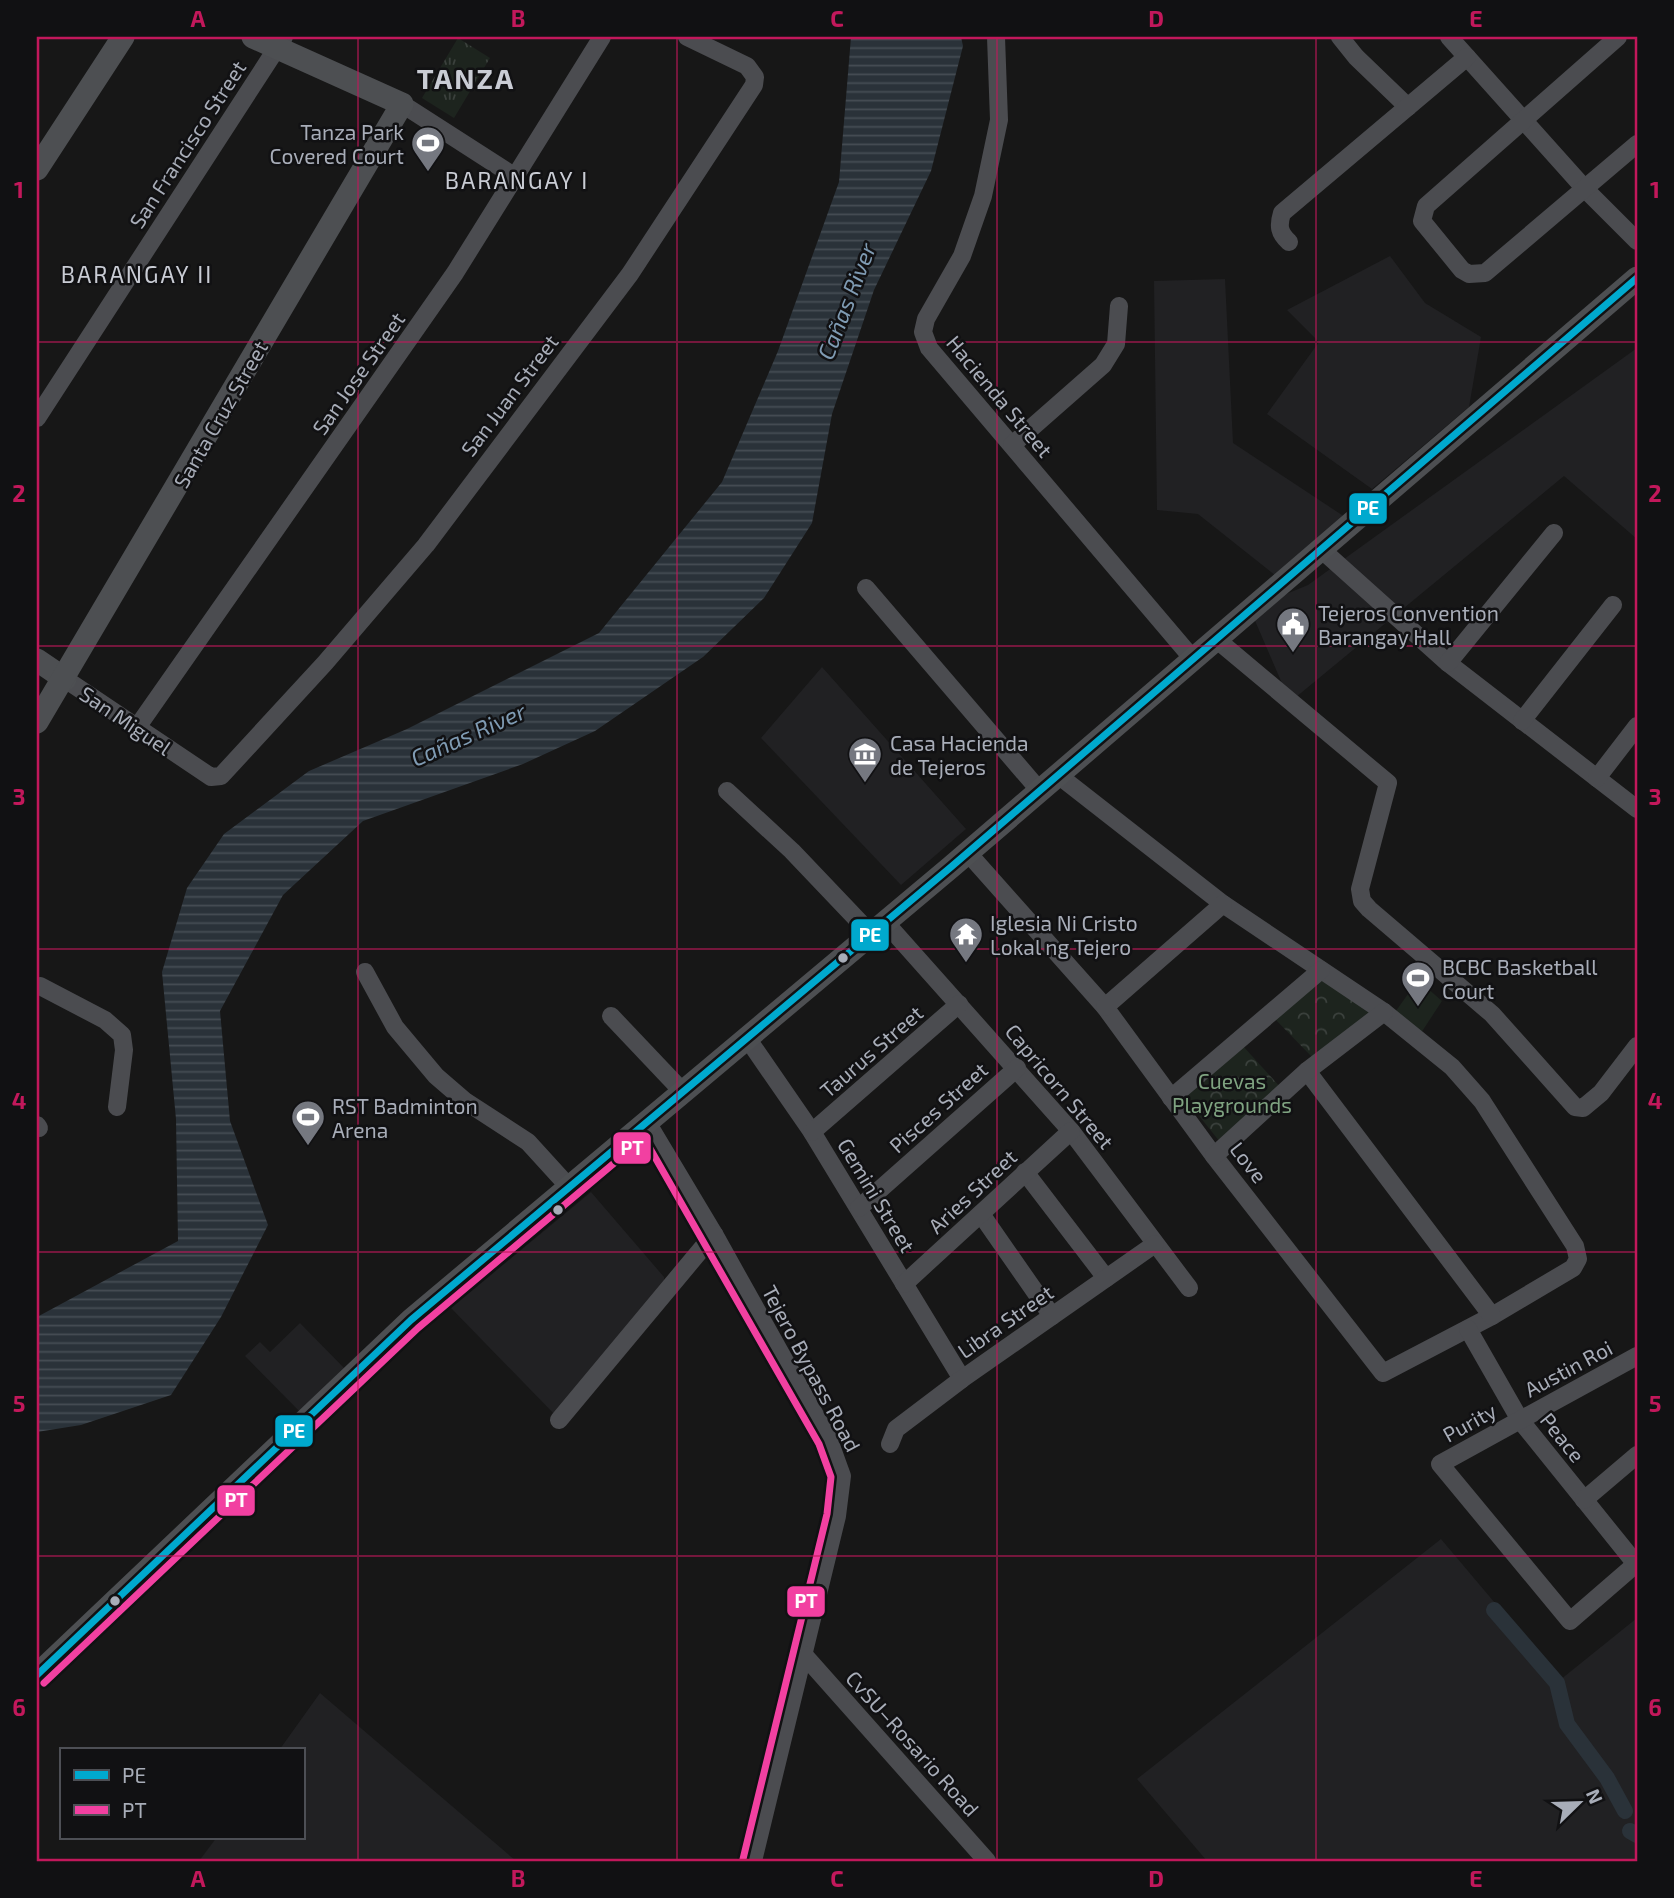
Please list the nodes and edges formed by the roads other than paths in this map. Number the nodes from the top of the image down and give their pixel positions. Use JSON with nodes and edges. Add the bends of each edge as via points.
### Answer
{"nodes":[{"id":1,"x":123,"y":37,"type":"edge"},
{"id":2,"x":253,"y":37,"type":"edge"},
{"id":3,"x":602,"y":37,"type":"edge"},
{"id":4,"x":687,"y":37,"type":"edge"},
{"id":5,"x":996,"y":37,"type":"edge"},
{"id":6,"x":1340,"y":37,"type":"edge"},
{"id":7,"x":1449,"y":37,"type":"edge"},
{"id":8,"x":1606,"y":40,"type":"edge"},
{"id":9,"x":281,"y":42,"type":"edge"},
{"id":10,"x":1467,"y":57,"type":"junction"},
{"id":11,"x":402,"y":104,"type":"junction"},
{"id":12,"x":1408,"y":107,"type":"junction"},
{"id":13,"x":1524,"y":119,"type":"junction"},
{"id":14,"x":1637,"y":144,"type":"edge"},
{"id":15,"x":37,"y":169,"type":"edge"},
{"id":16,"x":517,"y":178,"type":"junction"},
{"id":17,"x":1586,"y":190,"type":"junction"},
{"id":18,"x":1289,"y":242,"type":"dead end"},
{"id":19,"x":1637,"y":242,"type":"edge"},
{"id":20,"x":1637,"y":278,"type":"edge"},
{"id":21,"x":1119,"y":306,"type":"dead end"},
{"id":22,"x":37,"y":418,"type":"edge"},
{"id":23,"x":1012,"y":446,"type":"junction"},
{"id":24,"x":1554,"y":533,"type":"dead end"},
{"id":25,"x":1322,"y":550,"type":"junction"},
{"id":26,"x":866,"y":588,"type":"dead end"},
{"id":27,"x":1613,"y":605,"type":"dead end"},
{"id":28,"x":1216,"y":639,"type":"junction"},
{"id":29,"x":1193,"y":659,"type":"junction"},
{"id":30,"x":37,"y":660,"type":"edge"},
{"id":31,"x":1448,"y":663,"type":"junction"},
{"id":32,"x":65,"y":679,"type":"junction"},
{"id":33,"x":1522,"y":721,"type":"junction"},
{"id":34,"x":37,"y":722,"type":"edge"},
{"id":35,"x":138,"y":726,"type":"junction"},
{"id":36,"x":1637,"y":726,"type":"edge"},
{"id":37,"x":1058,"y":775,"type":"junction"},
{"id":38,"x":216,"y":778,"type":"joint"},
{"id":39,"x":1597,"y":778,"type":"junction"},
{"id":40,"x":727,"y":791,"type":"dead end"},
{"id":41,"x":1040,"y":791,"type":"junction"},
{"id":42,"x":1637,"y":809,"type":"edge"},
{"id":43,"x":968,"y":853,"type":"junction"},
{"id":44,"x":1223,"y":904,"type":"junction"},
{"id":45,"x":878,"y":928,"type":"junction"},
{"id":46,"x":1321,"y":970,"type":"junction"},
{"id":47,"x":365,"y":972,"type":"dead end"},
{"id":48,"x":38,"y":987,"type":"edge"},
{"id":49,"x":959,"y":1004,"type":"junction"},
{"id":50,"x":1105,"y":1007,"type":"junction"},
{"id":51,"x":1384,"y":1012,"type":"junction"},
{"id":52,"x":611,"y":1016,"type":"dead end"},
{"id":53,"x":747,"y":1038,"type":"junction"},
{"id":54,"x":1637,"y":1046,"type":"edge"},
{"id":55,"x":1017,"y":1068,"type":"junction"},
{"id":56,"x":1307,"y":1071,"type":"junction"},
{"id":57,"x":683,"y":1092,"type":"junction"},
{"id":58,"x":1171,"y":1098,"type":"junction"},
{"id":59,"x":117,"y":1107,"type":"dead end"},
{"id":60,"x":647,"y":1122,"type":"junction"},
{"id":61,"x":1071,"y":1131,"type":"junction"},
{"id":62,"x":812,"y":1132,"type":"junction"},
{"id":63,"x":1214,"y":1156,"type":"junction"},
{"id":64,"x":1025,"y":1172,"type":"junction"},
{"id":65,"x":569,"y":1187,"type":"junction"},
{"id":66,"x":859,"y":1208,"type":"junction"},
{"id":67,"x":981,"y":1214,"type":"junction"},
{"id":68,"x":714,"y":1234,"type":"junction"},
{"id":69,"x":1155,"y":1244,"type":"junction"},
{"id":70,"x":1106,"y":1278,"type":"junction"},
{"id":71,"x":904,"y":1284,"type":"junction"},
{"id":72,"x":1189,"y":1288,"type":"dead end"},
{"id":73,"x":1052,"y":1316,"type":"junction"},
{"id":74,"x":1492,"y":1316,"type":"junction"},
{"id":75,"x":1468,"y":1329,"type":"junction"},
{"id":76,"x":1637,"y":1356,"type":"edge"},
{"id":77,"x":961,"y":1379,"type":"junction"},
{"id":78,"x":1520,"y":1419,"type":"junction"},
{"id":79,"x":559,"y":1420,"type":"dead end"},
{"id":80,"x":890,"y":1444,"type":"dead end"},
{"id":81,"x":1637,"y":1455,"type":"edge"},
{"id":82,"x":1584,"y":1500,"type":"junction"},
{"id":83,"x":1637,"y":1564,"type":"edge"},
{"id":84,"x":804,"y":1655,"type":"junction"},
{"id":85,"x":39,"y":1667,"type":"edge"},
{"id":86,"x":753,"y":1861,"type":"edge"},
{"id":87,"x":988,"y":1861,"type":"edge"}],
"edges":[{"from":1,"to":15,"type":"main road"},
{"from":2,"to":9,"type":"main road"},
{"from":3,"to":16,"type":"street","name":"San Jose Street"},
{"from":4,"to":38,"type":"street","name":"San Juan Street","via":[[747,66],[755,77],[754,85],[630,274],[426,545],[326,663]]},
{"from":5,"to":23,"type":"street","name":"Hacienda Street","via":[[999,120],[983,196],[962,256],[923,332],[929,348]]},
{"from":6,"to":12,"type":"street"},
{"from":7,"to":10,"type":"street"},
{"from":8,"to":13,"type":"street"},
{"from":9,"to":11,"type":"main road"},
{"from":9,"to":22,"type":"street","name":"San Francisco Street"},
{"from":10,"to":12,"type":"street"},
{"from":10,"to":13,"type":"street"},
{"from":11,"to":16,"type":"street"},
{"from":11,"to":32,"type":"main road","name":"Santa Cruz Street"},
{"from":12,"to":18,"type":"street","via":[[1282,213],[1278,225]]},
{"from":13,"to":17,"type":"street"},
{"from":13,"to":17,"type":"street","via":[[1423,211],[1425,227],[1462,270],[1475,275],[1494,269]]},
{"from":14,"to":17,"type":"street"},
{"from":16,"to":35,"type":"street","name":"San Jose Street"},
{"from":17,"to":19,"type":"street"},
{"from":20,"to":25,"type":"main road"},
{"from":21,"to":23,"type":"street","via":[[1116,344],[1103,365]]},
{"from":23,"to":29,"type":"street","name":"Hacienda Street"},
{"from":24,"to":31,"type":"street"},
{"from":25,"to":28,"type":"main road"},
{"from":25,"to":31,"type":"street"},
{"from":26,"to":41,"type":"street"},
{"from":27,"to":33,"type":"street"},
{"from":28,"to":29,"type":"main road"},
{"from":28,"to":54,"type":"street","via":[[1388,783],[1360,888],[1369,909],[1492,1014],[1575,1107],[1583,1108],[1601,1093]]},
{"from":29,"to":37,"type":"main road"},
{"from":30,"to":32,"type":"main road","name":"San Miguel"},
{"from":31,"to":33,"type":"street"},
{"from":32,"to":34,"type":"main road","name":"Santa Cruz Street"},
{"from":32,"to":35,"type":"street","name":"San Miguel"},
{"from":33,"to":39,"type":"street"},
{"from":35,"to":38,"type":"street","name":"San Miguel"},
{"from":36,"to":39,"type":"street"},
{"from":37,"to":41,"type":"main road"},
{"from":37,"to":44,"type":"street"},
{"from":39,"to":42,"type":"street"},
{"from":40,"to":45,"type":"street","name":"Capricorn Street"},
{"from":41,"to":43,"type":"main road"},
{"from":43,"to":45,"type":"main road"},
{"from":43,"to":50,"type":"street","name":"Love"},
{"from":44,"to":46,"type":"street"},
{"from":44,"to":50,"type":"street"},
{"from":45,"to":49,"type":"street","name":"Capricorn Street"},
{"from":45,"to":53,"type":"main road"},
{"from":46,"to":51,"type":"street"},
{"from":46,"to":58,"type":"street"},
{"from":47,"to":65,"type":"street","via":[[395,1027],[436,1076],[528,1142]]},
{"from":48,"to":59,"type":"street","via":[[113,1025],[122,1035]]},
{"from":49,"to":55,"type":"street","name":"Capricorn Street"},
{"from":49,"to":62,"type":"street","name":"Taurus Street"},
{"from":50,"to":58,"type":"street","name":"Love"},
{"from":51,"to":56,"type":"street"},
{"from":51,"to":74,"type":"street","via":[[1452,1067],[1482,1101],[1575,1246],[1578,1259],[1573,1268]]},
{"from":52,"to":57,"type":"street"},
{"from":53,"to":57,"type":"main road"},
{"from":53,"to":62,"type":"street","name":"Gemini Street"},
{"from":55,"to":61,"type":"street","name":"Capricorn Street"},
{"from":55,"to":66,"type":"street","name":"Pisces Street"},
{"from":56,"to":63,"type":"street"},
{"from":56,"to":74,"type":"street"},
{"from":57,"to":60,"type":"main road"},
{"from":58,"to":63,"type":"street","name":"Love"},
{"from":60,"to":65,"type":"main road"},
{"from":60,"to":68,"type":"street","name":"Tejero Bypass Road"},
{"from":61,"to":64,"type":"street","name":"Aries Street"},
{"from":61,"to":69,"type":"street","name":"Capricorn Street"},
{"from":62,"to":66,"type":"street","name":"Gemini Street"},
{"from":63,"to":75,"type":"street","name":"Love","via":[[1383,1373]]},
{"from":64,"to":67,"type":"street","name":"Aries Street"},
{"from":64,"to":70,"type":"street"},
{"from":65,"to":85,"type":"main road","via":[[411,1320]]},
{"from":66,"to":71,"type":"street","name":"Gemini Street"},
{"from":67,"to":71,"type":"street","name":"Aries Street"},
{"from":67,"to":73,"type":"street"},
{"from":68,"to":79,"type":"street"},
{"from":68,"to":84,"type":"street","name":"Tejero Bypass Road","via":[[828,1440],[842,1476]]},
{"from":69,"to":70,"type":"street","name":"Libra Street"},
{"from":69,"to":72,"type":"street","name":"Capricorn Street"},
{"from":70,"to":73,"type":"street","name":"Libra Street"},
{"from":71,"to":77,"type":"street","name":"Gemini Street"},
{"from":73,"to":77,"type":"street","name":"Libra Street"},
{"from":74,"to":75,"type":"street"},
{"from":75,"to":78,"type":"street","name":"Peace"},
{"from":76,"to":78,"type":"street","name":"Austin Roi"},
{"from":77,"to":80,"type":"street","name":"Libra Street","via":[[896,1429]]},
{"from":78,"to":82,"type":"street","name":"Peace"},
{"from":78,"to":83,"type":"street","name":"Purity","via":[[1440,1464],[1570,1621]]},
{"from":81,"to":82,"type":"street"},
{"from":82,"to":83,"type":"street","name":"Peace"},
{"from":84,"to":86,"type":"street","name":"Tejero Bypass Road"},
{"from":84,"to":87,"type":"street","name":"CvSU–Rosario Road"}]}
